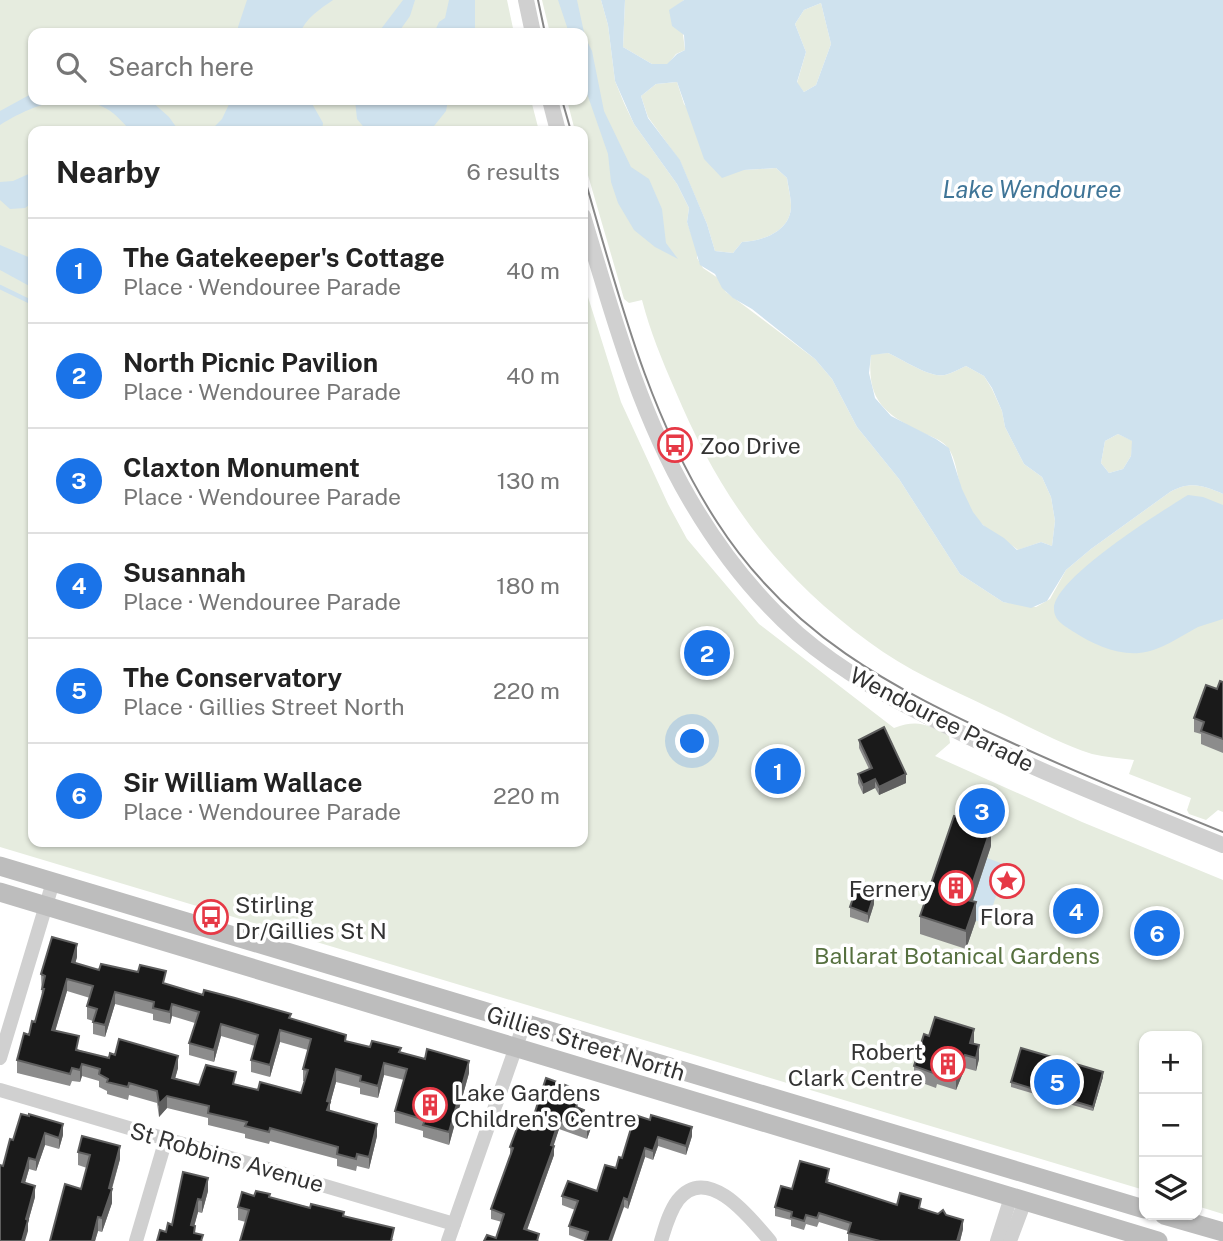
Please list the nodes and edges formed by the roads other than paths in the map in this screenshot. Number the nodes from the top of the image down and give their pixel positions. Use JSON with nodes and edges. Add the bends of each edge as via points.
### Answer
{"nodes":[{"id":1,"x":526,"y":0,"type":"edge"},
{"id":2,"x":532,"y":28,"type":"edge"},
{"id":3,"x":551,"y":105,"type":"edge"},
{"id":4,"x":557,"y":126,"type":"edge"},
{"id":5,"x":588,"y":232,"type":"edge"},
{"id":6,"x":1223,"y":845,"type":"edge"},
{"id":7,"x":0,"y":866,"type":"edge"},
{"id":8,"x":53,"y":883,"type":"junction"},
{"id":9,"x":0,"y":892,"type":"edge"},
{"id":10,"x":46,"y":906,"type":"junction"},
{"id":11,"x":524,"y":1024,"type":"junction"},
{"id":12,"x":516,"y":1048,"type":"junction"},
{"id":13,"x":0,"y":1058,"type":"edge"},
{"id":14,"x":0,"y":1090,"type":"edge"},
{"id":15,"x":166,"y":1139,"type":"junction"},
{"id":16,"x":1026,"y":1174,"type":"junction"},
{"id":17,"x":1018,"y":1199,"type":"junction"},
{"id":18,"x":1139,"y":1208,"type":"edge"},
{"id":19,"x":1181,"y":1220,"type":"edge"},
{"id":20,"x":454,"y":1224,"type":"junction"},
{"id":21,"x":1223,"y":1232,"type":"edge"},
{"id":22,"x":136,"y":1241,"type":"edge"},
{"id":23,"x":448,"y":1241,"type":"edge"},
{"id":24,"x":661,"y":1241,"type":"edge"},
{"id":25,"x":770,"y":1241,"type":"edge"},
{"id":26,"x":997,"y":1241,"type":"edge"},
{"id":27,"x":1010,"y":1241,"type":"edge"},
{"id":28,"x":1158,"y":1241,"type":"edge"}],
"edges":[{"from":1,"to":2,"type":"street"},
{"from":3,"to":4,"type":"street"},
{"from":5,"to":6,"type":"street","name":"Wendouree Parade","via":[[629,366],[687,495],[744,578],[780,617],[839,665],[911,709],[1060,779]]},
{"from":7,"to":8,"type":"main road","name":"Gillies Street North"},
{"from":8,"to":10,"type":"street"},
{"from":8,"to":11,"type":"main road","name":"Gillies Street North"},
{"from":9,"to":10,"type":"main road","name":"Gillies Street North"},
{"from":10,"to":12,"type":"main road","name":"Gillies Street North"},
{"from":10,"to":13,"type":"street"},
{"from":11,"to":12,"type":"street"},
{"from":11,"to":16,"type":"main road","name":"Gillies Street North"},
{"from":12,"to":17,"type":"main road","name":"Gillies Street North"},
{"from":12,"to":20,"type":"street"},
{"from":14,"to":15,"type":"street","name":"St Robbins Avenue"},
{"from":15,"to":20,"type":"street","name":"St Robbins Avenue"},
{"from":15,"to":22,"type":"street"},
{"from":16,"to":17,"type":"main road"},
{"from":16,"to":18,"type":"main road","name":"Gillies Street North"},
{"from":17,"to":26,"type":"street"},
{"from":17,"to":27,"type":"street"},
{"from":17,"to":28,"type":"main road","name":"Gillies Street North"},
{"from":19,"to":21,"type":"main road"},
{"from":20,"to":23,"type":"street"},
{"from":24,"to":25,"type":"street","via":[[678,1200],[704,1189],[732,1199]]}]}
